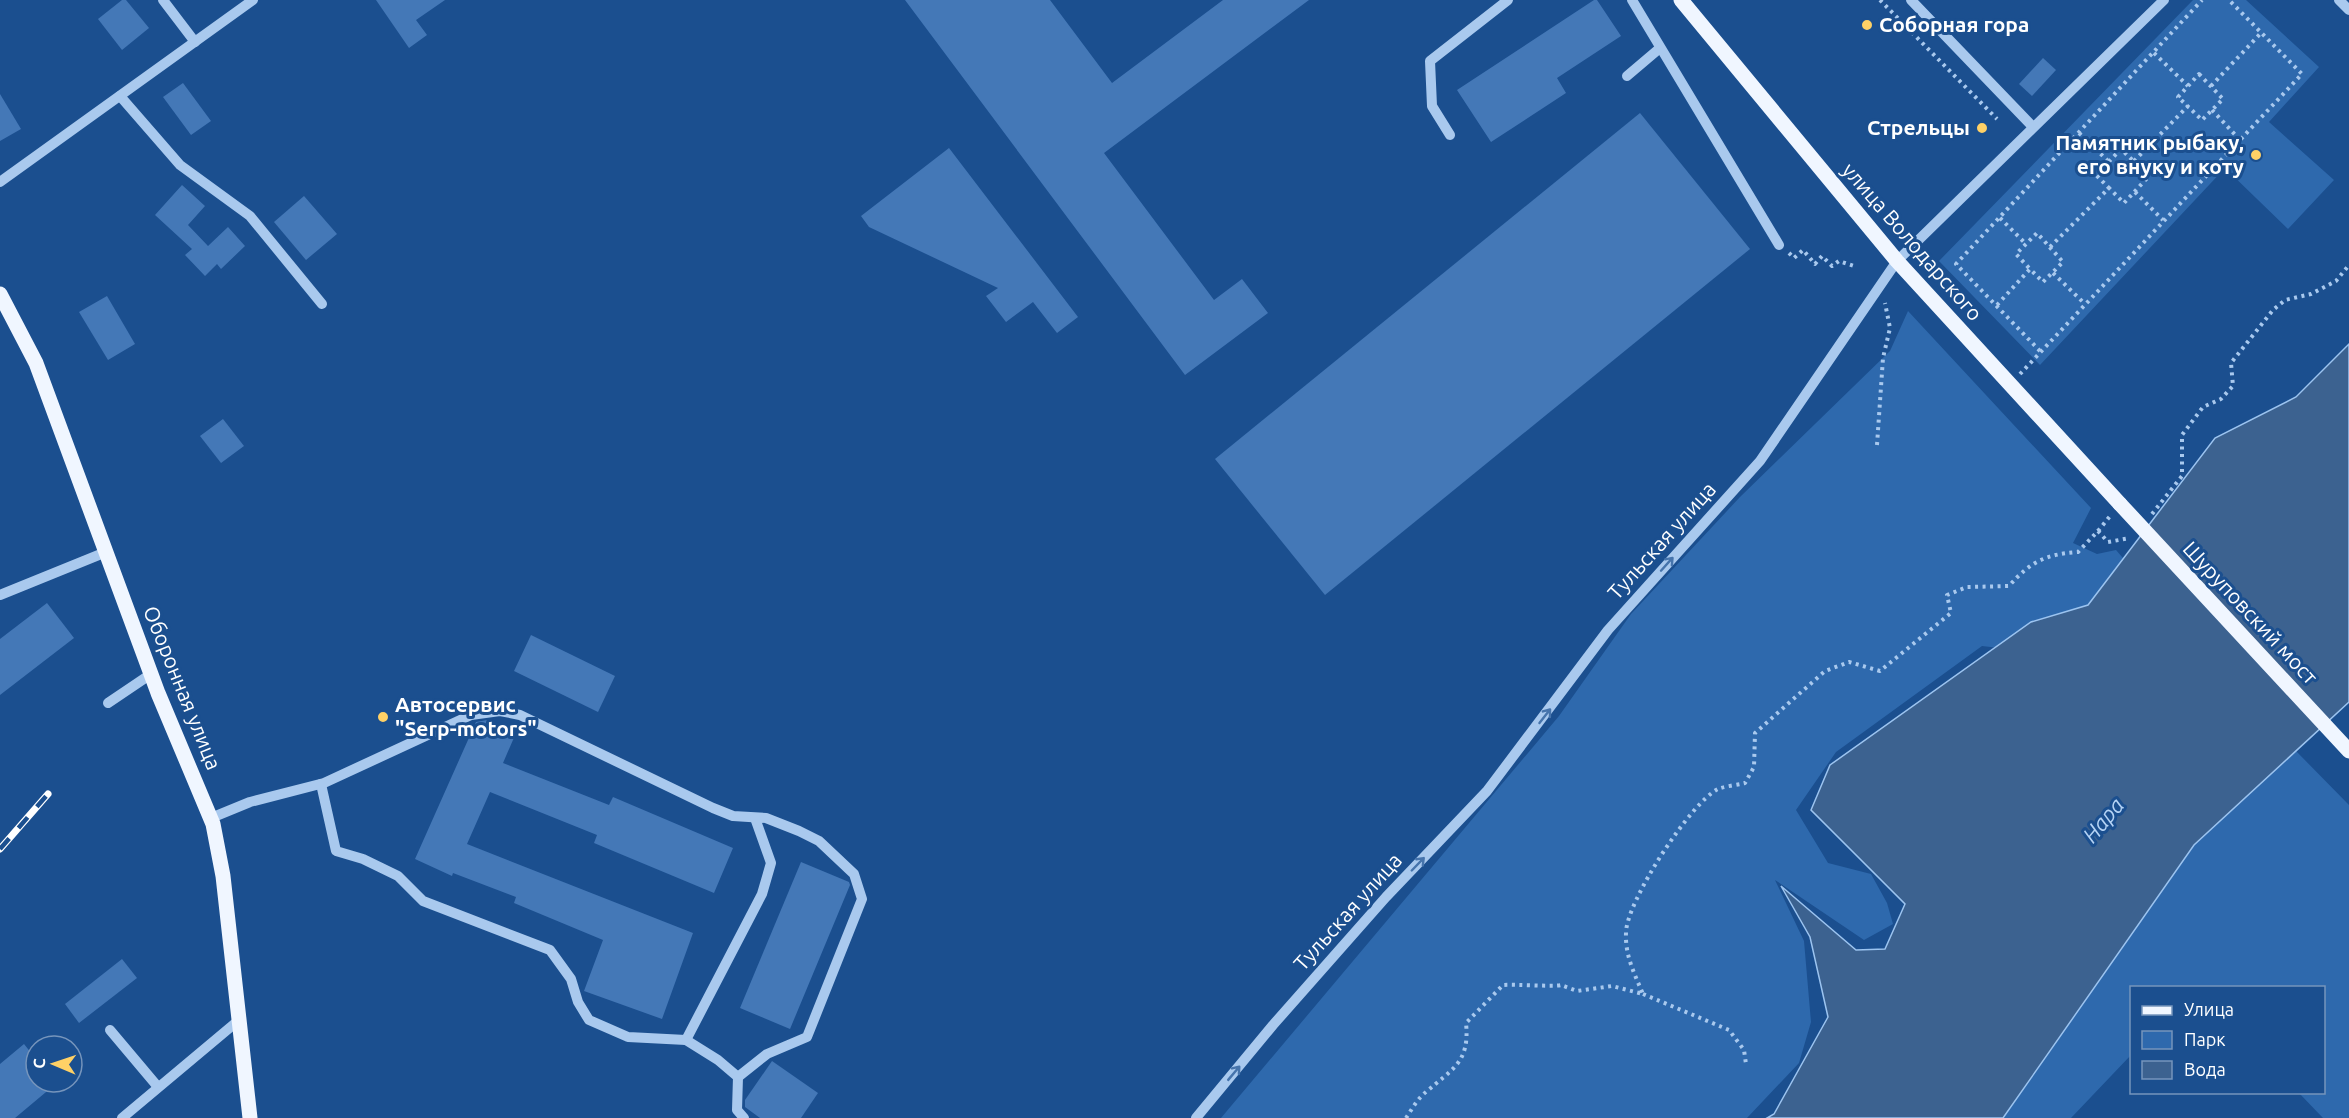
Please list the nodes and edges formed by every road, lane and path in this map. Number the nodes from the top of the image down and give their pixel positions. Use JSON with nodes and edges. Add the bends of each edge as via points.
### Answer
{"nodes":[{"id":1,"x":163,"y":0,"type":"edge"},
{"id":2,"x":253,"y":0,"type":"edge"},
{"id":3,"x":1508,"y":0,"type":"edge"},
{"id":4,"x":1632,"y":0,"type":"edge"},
{"id":5,"x":1681,"y":0,"type":"edge"},
{"id":6,"x":1880,"y":0,"type":"edge"},
{"id":7,"x":1911,"y":0,"type":"edge"},
{"id":8,"x":2164,"y":0,"type":"edge"},
{"id":9,"x":2202,"y":0,"type":"edge"},
{"id":10,"x":2229,"y":0,"type":"edge"},
{"id":11,"x":2339,"y":0,"type":"edge"},
{"id":12,"x":2349,"y":10,"type":"edge"},
{"id":13,"x":2261,"y":33,"type":"junction"},
{"id":14,"x":195,"y":42,"type":"junction"},
{"id":15,"x":1660,"y":48,"type":"junction"},
{"id":16,"x":2154,"y":53,"type":"junction"},
{"id":17,"x":1627,"y":76,"type":"dead end"},
{"id":18,"x":2188,"y":86,"type":"junction"},
{"id":19,"x":2211,"y":86,"type":"junction"},
{"id":20,"x":120,"y":96,"type":"junction"},
{"id":21,"x":2188,"y":106,"type":"junction"},
{"id":22,"x":2212,"y":110,"type":"junction"},
{"id":23,"x":1997,"y":119,"type":"dead end"},
{"id":24,"x":2033,"y":127,"type":"junction"},
{"id":25,"x":2079,"y":133,"type":"junction"},
{"id":26,"x":1450,"y":135,"type":"dead end"},
{"id":27,"x":2240,"y":140,"type":"junction"},
{"id":28,"x":2108,"y":161,"type":"junction"},
{"id":29,"x":2134,"y":161,"type":"junction"},
{"id":30,"x":0,"y":182,"type":"edge"},
{"id":31,"x":2109,"y":188,"type":"junction"},
{"id":32,"x":2135,"y":192,"type":"junction"},
{"id":33,"x":2001,"y":218,"type":"junction"},
{"id":34,"x":2163,"y":219,"type":"junction"},
{"id":35,"x":2026,"y":244,"type":"junction"},
{"id":36,"x":1779,"y":245,"type":"joint"},
{"id":37,"x":2050,"y":247,"type":"junction"},
{"id":38,"x":1897,"y":261,"type":"junction"},
{"id":39,"x":2349,"y":265,"type":"edge"},
{"id":40,"x":1854,"y":266,"type":"dead end"},
{"id":41,"x":2030,"y":269,"type":"junction"},
{"id":42,"x":2054,"y":273,"type":"junction"},
{"id":43,"x":0,"y":294,"type":"edge"},
{"id":44,"x":1884,"y":298,"type":"dead end"},
{"id":45,"x":322,"y":304,"type":"dead end"},
{"id":46,"x":2085,"y":304,"type":"junction"},
{"id":47,"x":1997,"y":305,"type":"junction"},
{"id":48,"x":2040,"y":351,"type":"junction"},
{"id":49,"x":2018,"y":376,"type":"dead end"},
{"id":50,"x":1877,"y":445,"type":"dead end"},
{"id":51,"x":2117,"y":508,"type":"junction"},
{"id":52,"x":2150,"y":518,"type":"dead end"},
{"id":53,"x":2098,"y":531,"type":"junction"},
{"id":54,"x":2138,"y":535,"type":"dead end"},
{"id":55,"x":106,"y":552,"type":"junction"},
{"id":56,"x":0,"y":595,"type":"edge"},
{"id":57,"x":151,"y":674,"type":"junction"},
{"id":58,"x":108,"y":704,"type":"dead end"},
{"id":59,"x":2349,"y":751,"type":"edge"},
{"id":60,"x":321,"y":784,"type":"junction"},
{"id":61,"x":211,"y":818,"type":"junction"},
{"id":62,"x":755,"y":818,"type":"junction"},
{"id":63,"x":1643,"y":993,"type":"junction"},
{"id":64,"x":239,"y":1020,"type":"junction"},
{"id":65,"x":110,"y":1030,"type":"dead end"},
{"id":66,"x":686,"y":1040,"type":"junction"},
{"id":67,"x":1746,"y":1064,"type":"dead end"},
{"id":68,"x":738,"y":1077,"type":"junction"},
{"id":69,"x":158,"y":1087,"type":"junction"},
{"id":70,"x":122,"y":1118,"type":"edge"},
{"id":71,"x":250,"y":1118,"type":"edge"},
{"id":72,"x":744,"y":1118,"type":"edge"},
{"id":73,"x":1196,"y":1118,"type":"edge"},
{"id":74,"x":1406,"y":1118,"type":"edge"}],
"edges":[{"from":1,"to":14,"type":"street"},
{"from":2,"to":14,"type":"street"},
{"from":3,"to":26,"type":"street","via":[[1430,61],[1432,106]]},
{"from":4,"to":15,"type":"street"},
{"from":5,"to":38,"type":"main road","name":"улица Володарского"},
{"from":6,"to":23,"type":"path"},
{"from":7,"to":24,"type":"street"},
{"from":8,"to":24,"type":"street","name":"Тульская улица"},
{"from":9,"to":16,"type":"path"},
{"from":10,"to":13,"type":"path"},
{"from":11,"to":12,"type":"street"},
{"from":13,"to":19,"type":"path"},
{"from":13,"to":27,"type":"path","via":[[2302,74]]},
{"from":14,"to":20,"type":"street"},
{"from":15,"to":17,"type":"street"},
{"from":15,"to":36,"type":"street"},
{"from":16,"to":18,"type":"path"},
{"from":16,"to":25,"type":"path"},
{"from":18,"to":19,"type":"path","via":[[2199,74]]},
{"from":18,"to":21,"type":"path","via":[[2178,97]]},
{"from":19,"to":22,"type":"path","via":[[2223,99]]},
{"from":20,"to":30,"type":"street"},
{"from":20,"to":45,"type":"street","via":[[180,165],[250,216]]},
{"from":21,"to":22,"type":"path","via":[[2202,120]]},
{"from":21,"to":29,"type":"path"},
{"from":22,"to":27,"type":"path"},
{"from":24,"to":38,"type":"street","name":"Тульская улица"},
{"from":25,"to":28,"type":"path"},
{"from":25,"to":33,"type":"path"},
{"from":27,"to":34,"type":"path"},
{"from":28,"to":29,"type":"path","via":[[2121,149]]},
{"from":28,"to":31,"type":"path","via":[[2096,175]]},
{"from":29,"to":32,"type":"path","via":[[2149,176]]},
{"from":31,"to":32,"type":"path","via":[[2124,203]]},
{"from":31,"to":37,"type":"path"},
{"from":32,"to":34,"type":"path"},
{"from":33,"to":35,"type":"path"},
{"from":33,"to":47,"type":"path","via":[[1956,264]]},
{"from":34,"to":46,"type":"path"},
{"from":35,"to":37,"type":"path","via":[[2037,233]]},
{"from":35,"to":41,"type":"path","via":[[2016,254]]},
{"from":36,"to":40,"type":"path","via":[[1794,258],[1803,250],[1815,264],[1822,256],[1832,266],[1839,261]]},
{"from":37,"to":42,"type":"path","via":[[2064,262]]},
{"from":38,"to":51,"type":"main road","name":"улица Володарского"},
{"from":73,"to":38,"type":"street","name":"Тульская улица","one_way":true,"via":[[1386,897],[1487,791],[1608,630],[1760,461]]},
{"from":39,"to":52,"type":"path","via":[[2336,281],[2311,294],[2285,300],[2231,363],[2233,386],[2221,399],[2203,407],[2182,435],[2182,476]]},
{"from":41,"to":42,"type":"path","via":[[2043,282]]},
{"from":41,"to":47,"type":"path"},
{"from":42,"to":46,"type":"path"},
{"from":43,"to":55,"type":"main road","name":"Оборонная улица","via":[[36,363]]},
{"from":44,"to":50,"type":"path","via":[[1890,328],[1883,358]]},
{"from":46,"to":48,"type":"path"},
{"from":47,"to":48,"type":"path"},
{"from":48,"to":49,"type":"path"},
{"from":51,"to":53,"type":"path"},
{"from":51,"to":59,"type":"main road","name":"Шуруповский мост","bridge":true},
{"from":53,"to":54,"type":"path","via":[[2108,542]]},
{"from":53,"to":63,"type":"path","via":[[2078,552],[2053,554],[2025,568],[2009,586],[1967,586],[1947,595],[1951,613],[1880,671],[1849,662],[1825,671],[1755,733],[1754,767],[1745,783],[1718,790],[1695,809],[1657,859],[1637,898],[1625,930],[1628,961]]},
{"from":55,"to":56,"type":"street"},
{"from":55,"to":57,"type":"main road","name":"Оборонная улица"},
{"from":57,"to":58,"type":"street"},
{"from":57,"to":61,"type":"main road","name":"Оборонная улица"},
{"from":60,"to":61,"type":"street","via":[[250,802]]},
{"from":60,"to":62,"type":"street","via":[[471,715],[500,711],[520,715],[713,808]]},
{"from":60,"to":66,"type":"street","via":[[336,851],[398,876],[423,901],[550,950],[571,979],[589,1020],[628,1037]]},
{"from":61,"to":64,"type":"main road","name":"Оборонная улица","via":[[223,876]]},
{"from":62,"to":66,"type":"street","via":[[771,863],[762,894]]},
{"from":62,"to":68,"type":"street","via":[[766,818],[819,841],[854,874],[862,899],[807,1037],[767,1054]]},
{"from":63,"to":67,"type":"path","via":[[1729,1030],[1744,1050]]},
{"from":63,"to":74,"type":"path","via":[[1612,986],[1577,991],[1561,985],[1503,985],[1466,1023],[1468,1042],[1452,1073],[1424,1093]]},
{"from":64,"to":69,"type":"street"},
{"from":64,"to":71,"type":"main road","name":"Оборонная улица"},
{"from":65,"to":69,"type":"street"},
{"from":66,"to":68,"type":"street"},
{"from":68,"to":72,"type":"street","via":[[736,1110]]},
{"from":69,"to":70,"type":"street"}]}
